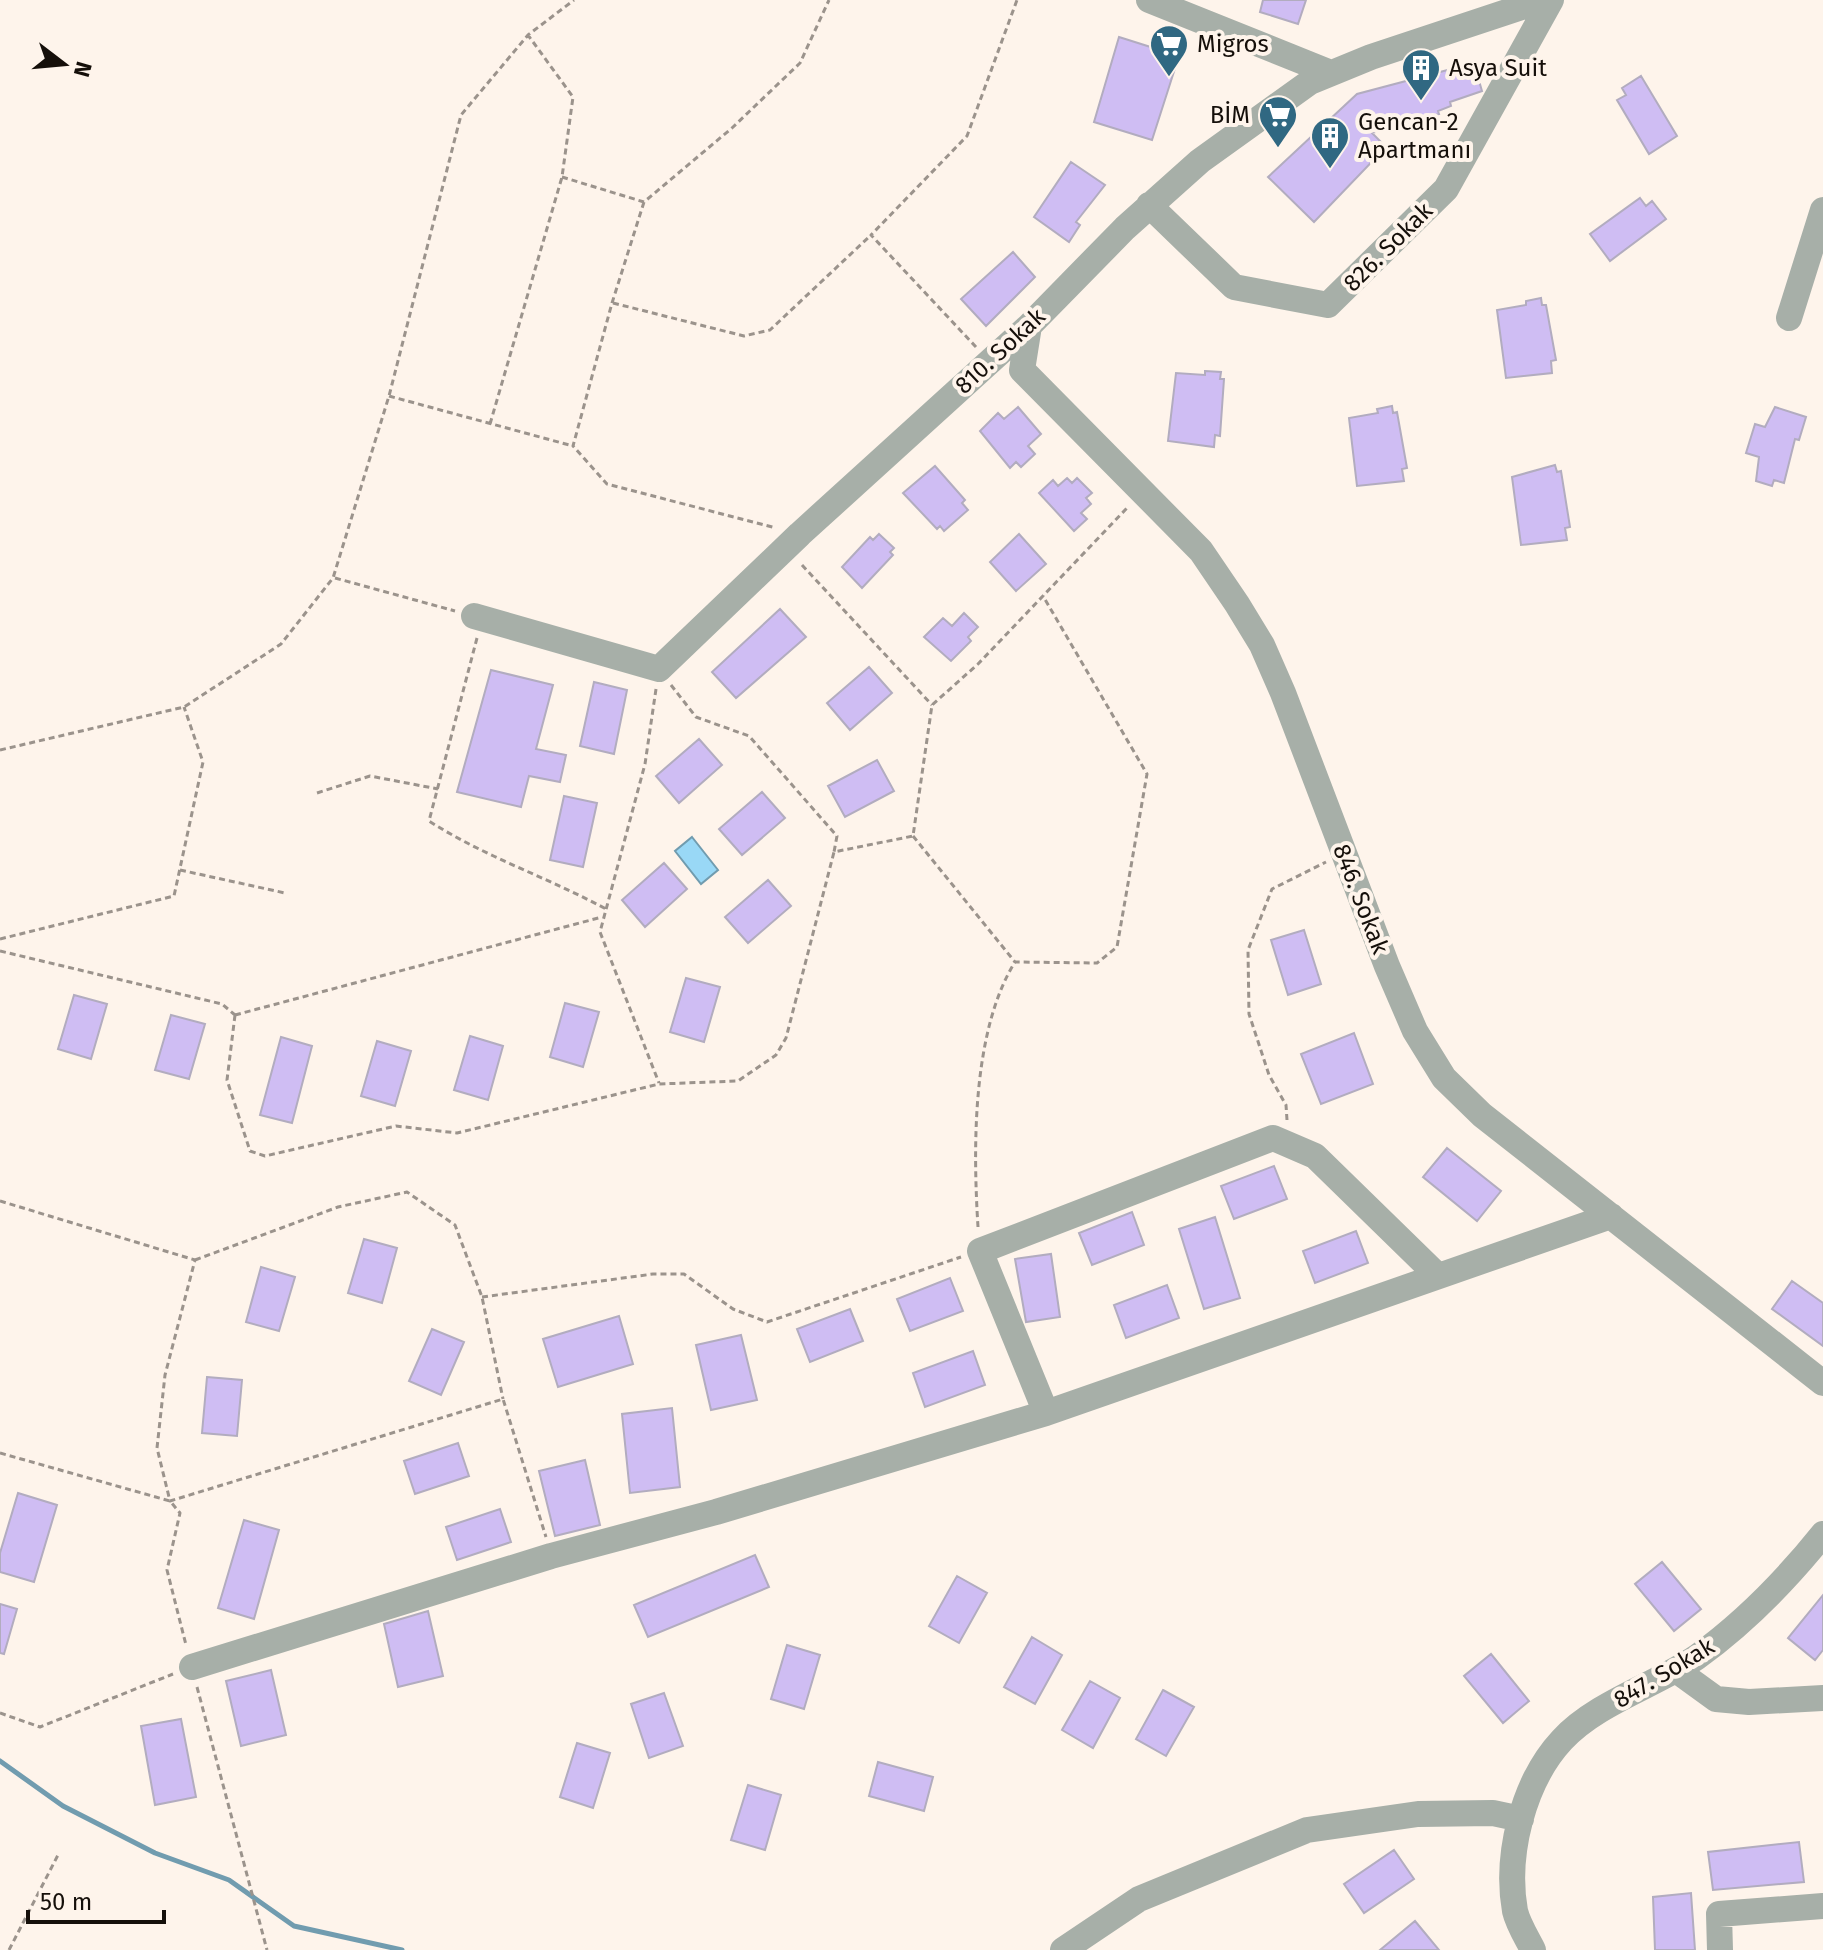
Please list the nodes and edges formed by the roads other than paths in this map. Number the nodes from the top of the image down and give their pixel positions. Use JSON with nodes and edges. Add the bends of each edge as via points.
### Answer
{"nodes":[{"id":1,"x":1149,"y":0,"type":"edge"},
{"id":2,"x":1543,"y":0,"type":"edge"},
{"id":3,"x":1551,"y":0,"type":"edge"},
{"id":4,"x":1215,"y":12,"type":"edge"},
{"id":5,"x":1331,"y":73,"type":"junction"},
{"id":6,"x":1149,"y":205,"type":"junction"},
{"id":7,"x":1823,"y":212,"type":"edge"},
{"id":8,"x":1789,"y":318,"type":"dead end"},
{"id":9,"x":1029,"y":326,"type":"junction"},
{"id":10,"x":478,"y":618,"type":"road end"},
{"id":11,"x":1611,"y":1216,"type":"junction"},
{"id":12,"x":1438,"y":1276,"type":"junction"},
{"id":13,"x":1823,"y":1383,"type":"edge"},
{"id":14,"x":1046,"y":1413,"type":"junction"},
{"id":15,"x":1823,"y":1534,"type":"edge"},
{"id":16,"x":1823,"y":1566,"type":"edge"},
{"id":17,"x":1794,"y":1568,"type":"junction"},
{"id":18,"x":192,"y":1667,"type":"road end"},
{"id":19,"x":1676,"y":1670,"type":"junction"},
{"id":20,"x":1823,"y":1698,"type":"edge"},
{"id":21,"x":1521,"y":1819,"type":"junction"},
{"id":22,"x":1823,"y":1906,"type":"edge"},
{"id":23,"x":1063,"y":1950,"type":"edge"},
{"id":24,"x":1533,"y":1950,"type":"edge"},
{"id":25,"x":1720,"y":1950,"type":"edge"}],
"edges":[{"from":1,"to":4,"type":"street"},
{"from":2,"to":5,"type":"street","name":"810. Sokak"},
{"from":3,"to":6,"type":"street","name":"826. Sokak","via":[[1446,189],[1328,305],[1234,287]]},
{"from":4,"to":5,"type":"street"},
{"from":5,"to":6,"type":"street","name":"810. Sokak","via":[[1310,82],[1200,161]]},
{"from":6,"to":9,"type":"street","name":"810. Sokak"},
{"from":7,"to":8,"type":"street"},
{"from":9,"to":10,"type":"street","name":"810. Sokak","via":[[659,669]]},
{"from":9,"to":11,"type":"street","name":"846. Sokak","via":[[1022,370],[1201,551],[1262,645],[1392,979],[1444,1078],[1482,1115]]},
{"from":11,"to":12,"type":"street"},
{"from":11,"to":13,"type":"street","name":"846. Sokak"},
{"from":12,"to":14,"type":"street"},
{"from":12,"to":14,"type":"street","via":[[1315,1156],[1273,1138],[980,1251]]},
{"from":14,"to":18,"type":"street","via":[[551,1556]]},
{"from":15,"to":17,"type":"street","name":"847. Sokak"},
{"from":16,"to":17,"type":"street"},
{"from":17,"to":19,"type":"street","name":"847. Sokak","via":[[1731,1630]]},
{"from":19,"to":20,"type":"street","via":[[1716,1699]]},
{"from":19,"to":21,"type":"street","name":"847. Sokak","via":[[1610,1705],[1562,1739],[1538,1775]]},
{"from":21,"to":23,"type":"street","via":[[1493,1813],[1418,1814],[1307,1830],[1152,1892]]},
{"from":21,"to":24,"type":"street","name":"847. Sokak","via":[[1513,1865],[1516,1913]]},
{"from":22,"to":25,"type":"street","via":[[1719,1914]]}]}
